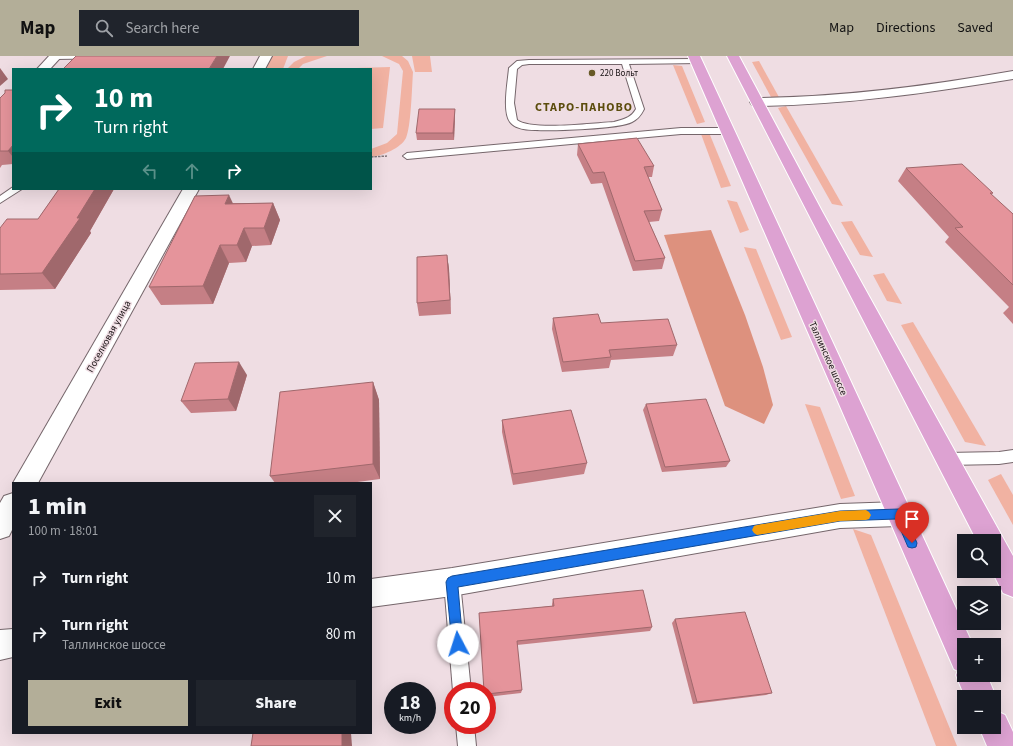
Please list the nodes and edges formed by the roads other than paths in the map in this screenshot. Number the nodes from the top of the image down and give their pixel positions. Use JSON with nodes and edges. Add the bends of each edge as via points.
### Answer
{"nodes":[{"id":1,"x":124,"y":56,"type":"edge"},
{"id":2,"x":266,"y":56,"type":"edge"},
{"id":3,"x":733,"y":56,"type":"edge"},
{"id":4,"x":56,"y":57,"type":"edge"},
{"id":5,"x":695,"y":59,"type":"edge"},
{"id":6,"x":625,"y":61,"type":"junction"},
{"id":7,"x":44,"y":68,"type":"edge"},
{"id":8,"x":259,"y":68,"type":"edge"},
{"id":9,"x":1013,"y":75,"type":"edge"},
{"id":10,"x":756,"y":102,"type":"junction"},
{"id":11,"x":727,"y":131,"type":"junction"},
{"id":12,"x":407,"y":156,"type":"dead end"},
{"id":13,"x":15,"y":190,"type":"edge"},
{"id":14,"x":190,"y":190,"type":"edge"},
{"id":15,"x":0,"y":200,"type":"edge"},
{"id":16,"x":1013,"y":456,"type":"edge"},
{"id":17,"x":947,"y":459,"type":"junction"},
{"id":18,"x":26,"y":482,"type":"edge"},
{"id":19,"x":12,"y":506,"type":"edge"},
{"id":20,"x":899,"y":514,"type":"junction"},
{"id":21,"x":0,"y":527,"type":"edge"},
{"id":22,"x":987,"y":534,"type":"edge"},
{"id":23,"x":1001,"y":560,"type":"edge"},
{"id":24,"x":452,"y":582,"type":"junction"},
{"id":25,"x":1013,"y":583,"type":"edge"},
{"id":26,"x":372,"y":593,"type":"edge"},
{"id":27,"x":12,"y":643,"type":"edge"},
{"id":28,"x":957,"y":643,"type":"edge"},
{"id":29,"x":0,"y":645,"type":"edge"},
{"id":30,"x":461,"y":682,"type":"edge"},
{"id":31,"x":466,"y":734,"type":"edge"},
{"id":32,"x":998,"y":734,"type":"edge"},
{"id":33,"x":467,"y":746,"type":"edge"},
{"id":34,"x":1003,"y":746,"type":"edge"}],
"edges":[{"from":1,"to":4,"type":"lane"},
{"from":2,"to":8,"type":"street"},
{"from":3,"to":10,"type":"main road"},
{"from":4,"to":7,"type":"street"},
{"from":5,"to":6,"type":"lane"},
{"from":5,"to":11,"type":"main road","name":"Таллинское шоссе"},
{"from":6,"to":6,"type":"lane","via":[[520,63],[513,68],[510,114],[514,122],[524,127],[536,128],[628,121],[636,116],[640,109]]},
{"from":9,"to":10,"type":"street","via":[[944,87],[832,99]]},
{"from":10,"to":17,"type":"main road"},
{"from":11,"to":12,"type":"lane","via":[[681,131]]},
{"from":11,"to":20,"type":"main road","name":"Таллинское шоссе"},
{"from":13,"to":15,"type":"lane"},
{"from":14,"to":18,"type":"street","name":"Поселковая улица"},
{"from":16,"to":17,"type":"lane"},
{"from":17,"to":22,"type":"main road"},
{"from":19,"to":21,"type":"street"},
{"from":20,"to":24,"type":"street","via":[[840,516]]},
{"from":20,"to":28,"type":"main road","name":"Таллинское шоссе"},
{"from":23,"to":25,"type":"main road"},
{"from":24,"to":26,"type":"street"},
{"from":24,"to":30,"type":"lane"},
{"from":27,"to":29,"type":"street"},
{"from":31,"to":33,"type":"lane"},
{"from":32,"to":34,"type":"main road"}]}
